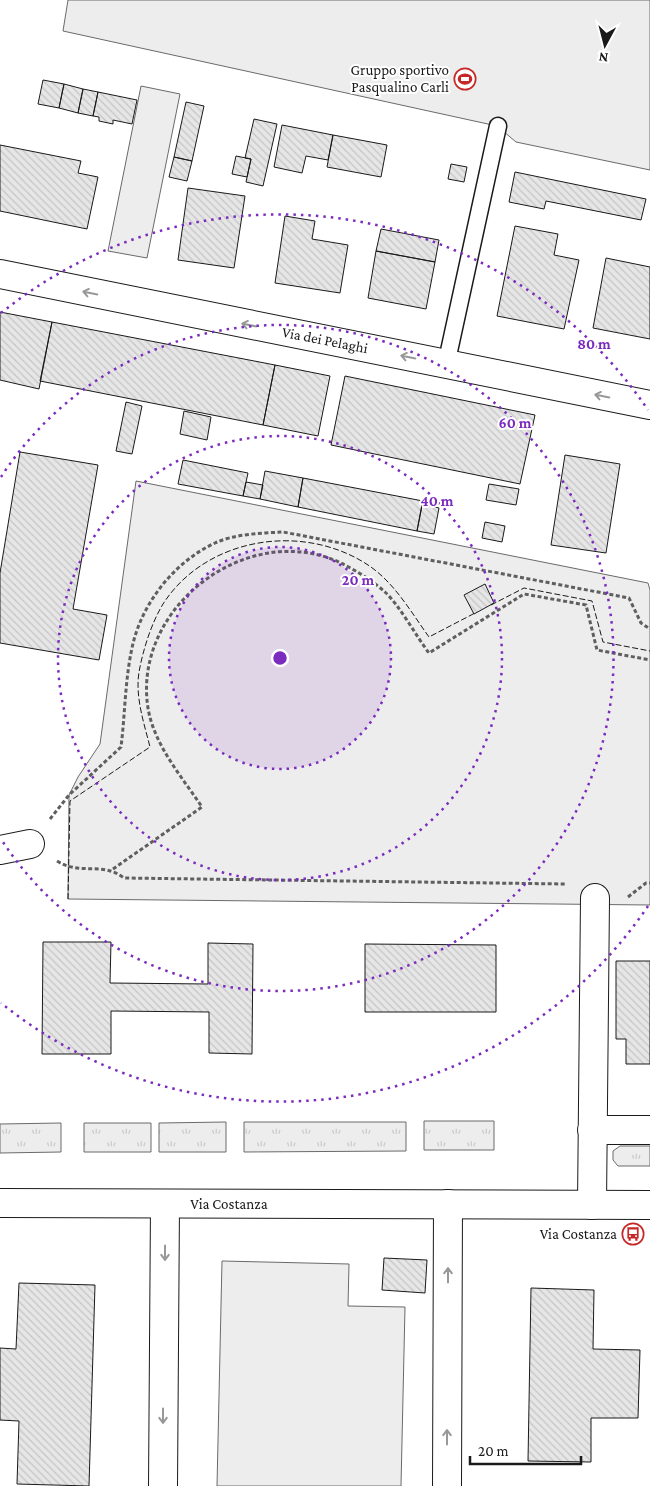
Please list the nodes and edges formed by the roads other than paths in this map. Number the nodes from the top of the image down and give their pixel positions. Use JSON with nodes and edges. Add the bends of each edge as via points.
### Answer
{"nodes":[{"id":1,"x":498,"y":126,"type":"dead end"},
{"id":2,"x":0,"y":274,"type":"edge"},
{"id":3,"x":446,"y":365,"type":"junction"},
{"id":4,"x":650,"y":405,"type":"edge"},
{"id":5,"x":30,"y":844,"type":"dead end"},
{"id":6,"x":0,"y":850,"type":"edge"},
{"id":7,"x":595,"y":898,"type":"road end"},
{"id":8,"x":592,"y":1130,"type":"junction"},
{"id":9,"x":650,"y":1130,"type":"edge"},
{"id":10,"x":0,"y":1203,"type":"edge"},
{"id":11,"x":165,"y":1204,"type":"junction"},
{"id":12,"x":448,"y":1204,"type":"junction"},
{"id":13,"x":592,"y":1205,"type":"junction"},
{"id":14,"x":650,"y":1205,"type":"edge"},
{"id":15,"x":163,"y":1486,"type":"edge"},
{"id":16,"x":446,"y":1486,"type":"edge"}],
"edges":[{"from":1,"to":3,"type":"lane"},
{"from":3,"to":2,"type":"street","name":"Via dei Pelaghi","one_way":true},
{"from":4,"to":3,"type":"street","name":"Via dei Pelaghi","one_way":true},
{"from":5,"to":6,"type":"street"},
{"from":7,"to":8,"type":"street"},
{"from":8,"to":9,"type":"street"},
{"from":8,"to":13,"type":"street"},
{"from":10,"to":11,"type":"street","name":"Via Costanza"},
{"from":11,"to":12,"type":"street","name":"Via Costanza"},
{"from":11,"to":15,"type":"street","one_way":true},
{"from":12,"to":13,"type":"street","name":"Via Costanza"},
{"from":16,"to":12,"type":"street","one_way":true},
{"from":13,"to":14,"type":"street","name":"Via Costanza"}]}
